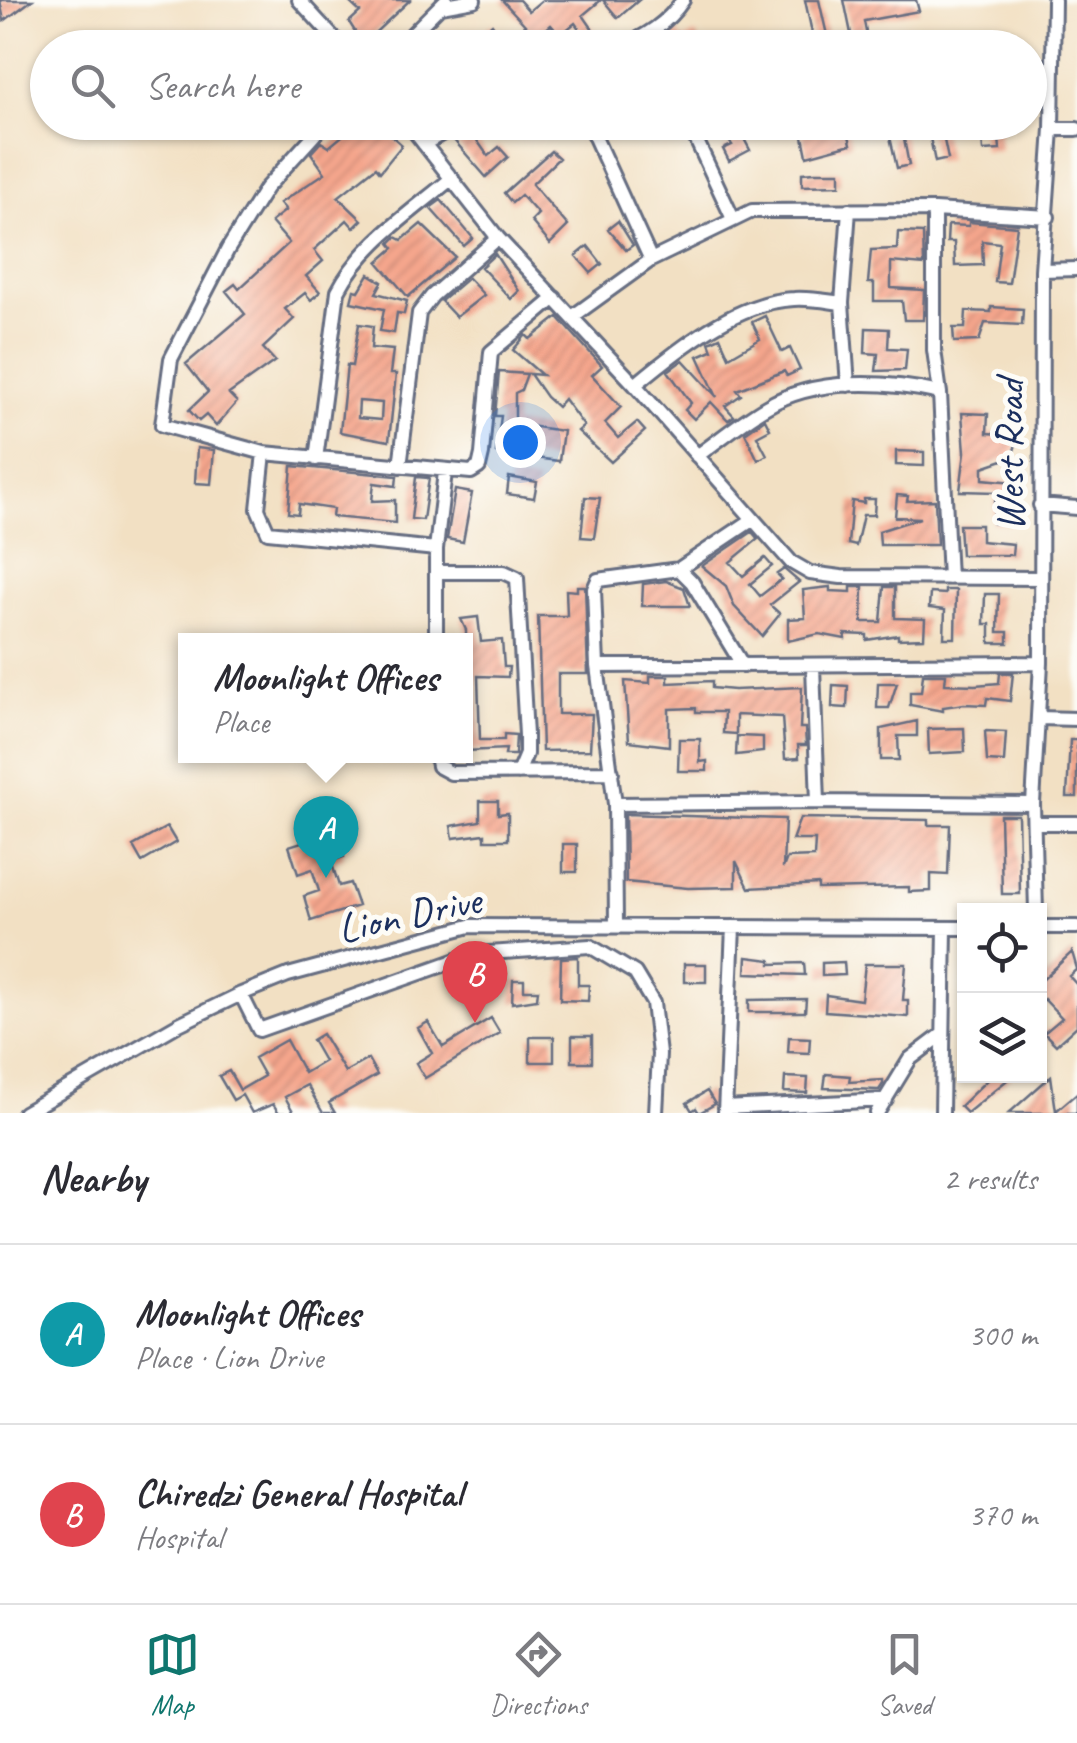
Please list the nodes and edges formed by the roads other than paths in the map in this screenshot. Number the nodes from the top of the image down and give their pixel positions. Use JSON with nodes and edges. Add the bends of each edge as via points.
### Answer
{"nodes":[{"id":1,"x":299,"y":0,"type":"edge"},
{"id":2,"x":474,"y":0,"type":"edge"},
{"id":3,"x":683,"y":0,"type":"edge"},
{"id":4,"x":1054,"y":0,"type":"edge"},
{"id":5,"x":443,"y":3,"type":"edge"},
{"id":6,"x":326,"y":30,"type":"edge"},
{"id":7,"x":416,"y":30,"type":"edge"},
{"id":8,"x":661,"y":30,"type":"edge"},
{"id":9,"x":1052,"y":129,"type":"junction"},
{"id":10,"x":1077,"y":129,"type":"edge"},
{"id":11,"x":310,"y":140,"type":"edge"},
{"id":12,"x":421,"y":140,"type":"edge"},
{"id":13,"x":431,"y":140,"type":"edge"},
{"id":14,"x":596,"y":140,"type":"edge"},
{"id":15,"x":696,"y":140,"type":"edge"},
{"id":16,"x":424,"y":144,"type":"junction"},
{"id":17,"x":452,"y":178,"type":"junction"},
{"id":18,"x":848,"y":210,"type":"junction"},
{"id":19,"x":934,"y":210,"type":"junction"},
{"id":20,"x":1048,"y":216,"type":"junction"},
{"id":21,"x":733,"y":219,"type":"junction"},
{"id":22,"x":498,"y":238,"type":"junction"},
{"id":23,"x":650,"y":260,"type":"junction"},
{"id":24,"x":1077,"y":269,"type":"edge"},
{"id":25,"x":1042,"y":270,"type":"junction"},
{"id":26,"x":555,"y":298,"type":"junction"},
{"id":27,"x":842,"y":303,"type":"junction"},
{"id":28,"x":572,"y":317,"type":"junction"},
{"id":29,"x":636,"y":385,"type":"junction"},
{"id":30,"x":848,"y":385,"type":"junction"},
{"id":31,"x":940,"y":393,"type":"junction"},
{"id":32,"x":264,"y":453,"type":"junction"},
{"id":33,"x":696,"y":456,"type":"junction"},
{"id":34,"x":316,"y":459,"type":"junction"},
{"id":35,"x":400,"y":466,"type":"junction"},
{"id":36,"x":445,"y":472,"type":"junction"},
{"id":37,"x":1040,"y":505,"type":"junction"},
{"id":38,"x":1077,"y":508,"type":"edge"},
{"id":39,"x":752,"y":520,"type":"junction"},
{"id":40,"x":436,"y":549,"type":"junction"},
{"id":41,"x":680,"y":569,"type":"junction"},
{"id":42,"x":436,"y":572,"type":"junction"},
{"id":43,"x":949,"y":578,"type":"junction"},
{"id":44,"x":1040,"y":578,"type":"junction"},
{"id":45,"x":436,"y":633,"type":"edge"},
{"id":46,"x":1041,"y":663,"type":"junction"},
{"id":47,"x":597,"y":666,"type":"junction"},
{"id":48,"x":744,"y":666,"type":"junction"},
{"id":49,"x":813,"y":666,"type":"junction"},
{"id":50,"x":1038,"y":718,"type":"junction"},
{"id":51,"x":1077,"y":719,"type":"edge"},
{"id":52,"x":437,"y":763,"type":"edge"},
{"id":53,"x":612,"y":772,"type":"junction"},
{"id":54,"x":518,"y":773,"type":"junction"},
{"id":55,"x":818,"y":802,"type":"junction"},
{"id":56,"x":614,"y":804,"type":"junction"},
{"id":57,"x":1033,"y":804,"type":"junction"},
{"id":58,"x":1034,"y":824,"type":"junction"},
{"id":59,"x":1077,"y":824,"type":"edge"},
{"id":60,"x":1036,"y":903,"type":"edge"},
{"id":61,"x":616,"y":926,"type":"junction"},
{"id":62,"x":733,"y":926,"type":"junction"},
{"id":63,"x":1047,"y":927,"type":"edge"},
{"id":64,"x":1077,"y":927,"type":"edge"},
{"id":65,"x":944,"y":928,"type":"junction"},
{"id":66,"x":957,"y":928,"type":"edge"},
{"id":67,"x":241,"y":994,"type":"junction"},
{"id":68,"x":943,"y":1034,"type":"junction"},
{"id":69,"x":886,"y":1100,"type":"junction"},
{"id":70,"x":724,"y":1110,"type":"edge"},
{"id":71,"x":24,"y":1113,"type":"edge"},
{"id":72,"x":656,"y":1113,"type":"edge"},
{"id":73,"x":877,"y":1113,"type":"edge"},
{"id":74,"x":942,"y":1113,"type":"edge"}],
"edges":[{"from":1,"to":6,"type":"street"},
{"from":2,"to":5,"type":"street"},
{"from":3,"to":8,"type":"street"},
{"from":4,"to":9,"type":"street","name":"West Road"},
{"from":5,"to":7,"type":"street"},
{"from":9,"to":10,"type":"street"},
{"from":9,"to":20,"type":"street","name":"West Road"},
{"from":11,"to":32,"type":"street","via":[[266,188],[171,360],[162,425]]},
{"from":12,"to":16,"type":"street"},
{"from":13,"to":16,"type":"street"},
{"from":14,"to":23,"type":"street"},
{"from":15,"to":21,"type":"street"},
{"from":16,"to":17,"type":"street"},
{"from":17,"to":22,"type":"street"},
{"from":17,"to":34,"type":"street","via":[[361,257],[338,291]]},
{"from":18,"to":19,"type":"street"},
{"from":18,"to":21,"type":"street","via":[[778,209]]},
{"from":18,"to":27,"type":"street"},
{"from":19,"to":20,"type":"street"},
{"from":19,"to":31,"type":"street"},
{"from":20,"to":25,"type":"street","name":"West Road"},
{"from":21,"to":23,"type":"street"},
{"from":22,"to":26,"type":"street"},
{"from":22,"to":35,"type":"street","via":[[419,313]]},
{"from":23,"to":28,"type":"street"},
{"from":24,"to":25,"type":"street"},
{"from":25,"to":37,"type":"street","name":"West Road"},
{"from":26,"to":28,"type":"street"},
{"from":26,"to":36,"type":"street","via":[[491,352],[479,466]]},
{"from":27,"to":29,"type":"street","via":[[796,298],[736,316],[690,340]]},
{"from":27,"to":30,"type":"street"},
{"from":28,"to":29,"type":"street"},
{"from":29,"to":33,"type":"street"},
{"from":30,"to":31,"type":"street"},
{"from":30,"to":33,"type":"street","via":[[769,404]]},
{"from":31,"to":43,"type":"street"},
{"from":32,"to":34,"type":"street"},
{"from":32,"to":40,"type":"street","via":[[258,509],[268,532]]},
{"from":33,"to":39,"type":"street"},
{"from":34,"to":35,"type":"street"},
{"from":35,"to":36,"type":"street"},
{"from":36,"to":40,"type":"street"},
{"from":37,"to":38,"type":"street"},
{"from":37,"to":44,"type":"street","name":"West Road"},
{"from":39,"to":41,"type":"street"},
{"from":39,"to":43,"type":"street","via":[[791,562],[810,572]]},
{"from":40,"to":42,"type":"street"},
{"from":41,"to":47,"type":"street","via":[[598,580]]},
{"from":41,"to":48,"type":"street"},
{"from":42,"to":45,"type":"street"},
{"from":42,"to":54,"type":"street","via":[[518,578],[526,734]]},
{"from":43,"to":44,"type":"street"},
{"from":44,"to":46,"type":"street","name":"West Road"},
{"from":46,"to":49,"type":"street"},
{"from":46,"to":50,"type":"street","name":"West Road"},
{"from":47,"to":48,"type":"street"},
{"from":47,"to":53,"type":"street"},
{"from":48,"to":49,"type":"street"},
{"from":49,"to":55,"type":"street"},
{"from":50,"to":51,"type":"street"},
{"from":50,"to":57,"type":"street","name":"West Road"},
{"from":52,"to":54,"type":"street","via":[[451,773]]},
{"from":53,"to":54,"type":"street"},
{"from":53,"to":56,"type":"street"},
{"from":55,"to":56,"type":"street"},
{"from":55,"to":57,"type":"street"},
{"from":56,"to":61,"type":"street"},
{"from":57,"to":58,"type":"street","name":"West Road"},
{"from":58,"to":59,"type":"street"},
{"from":58,"to":60,"type":"street","name":"West Road"},
{"from":61,"to":62,"type":"street","name":"Lion Drive"},
{"from":61,"to":67,"type":"street","name":"Lion Drive","via":[[470,926]]},
{"from":62,"to":65,"type":"street","name":"Lion Drive"},
{"from":62,"to":70,"type":"street"},
{"from":63,"to":64,"type":"street"},
{"from":65,"to":66,"type":"street","name":"Lion Drive"},
{"from":65,"to":68,"type":"street"},
{"from":67,"to":71,"type":"street","name":"Lion Drive"},
{"from":67,"to":72,"type":"street","via":[[258,1030],[474,954],[590,946],[635,972],[653,1003]]},
{"from":68,"to":69,"type":"street","via":[[910,1060]]},
{"from":68,"to":74,"type":"street"},
{"from":69,"to":70,"type":"street"},
{"from":69,"to":73,"type":"street"}]}
